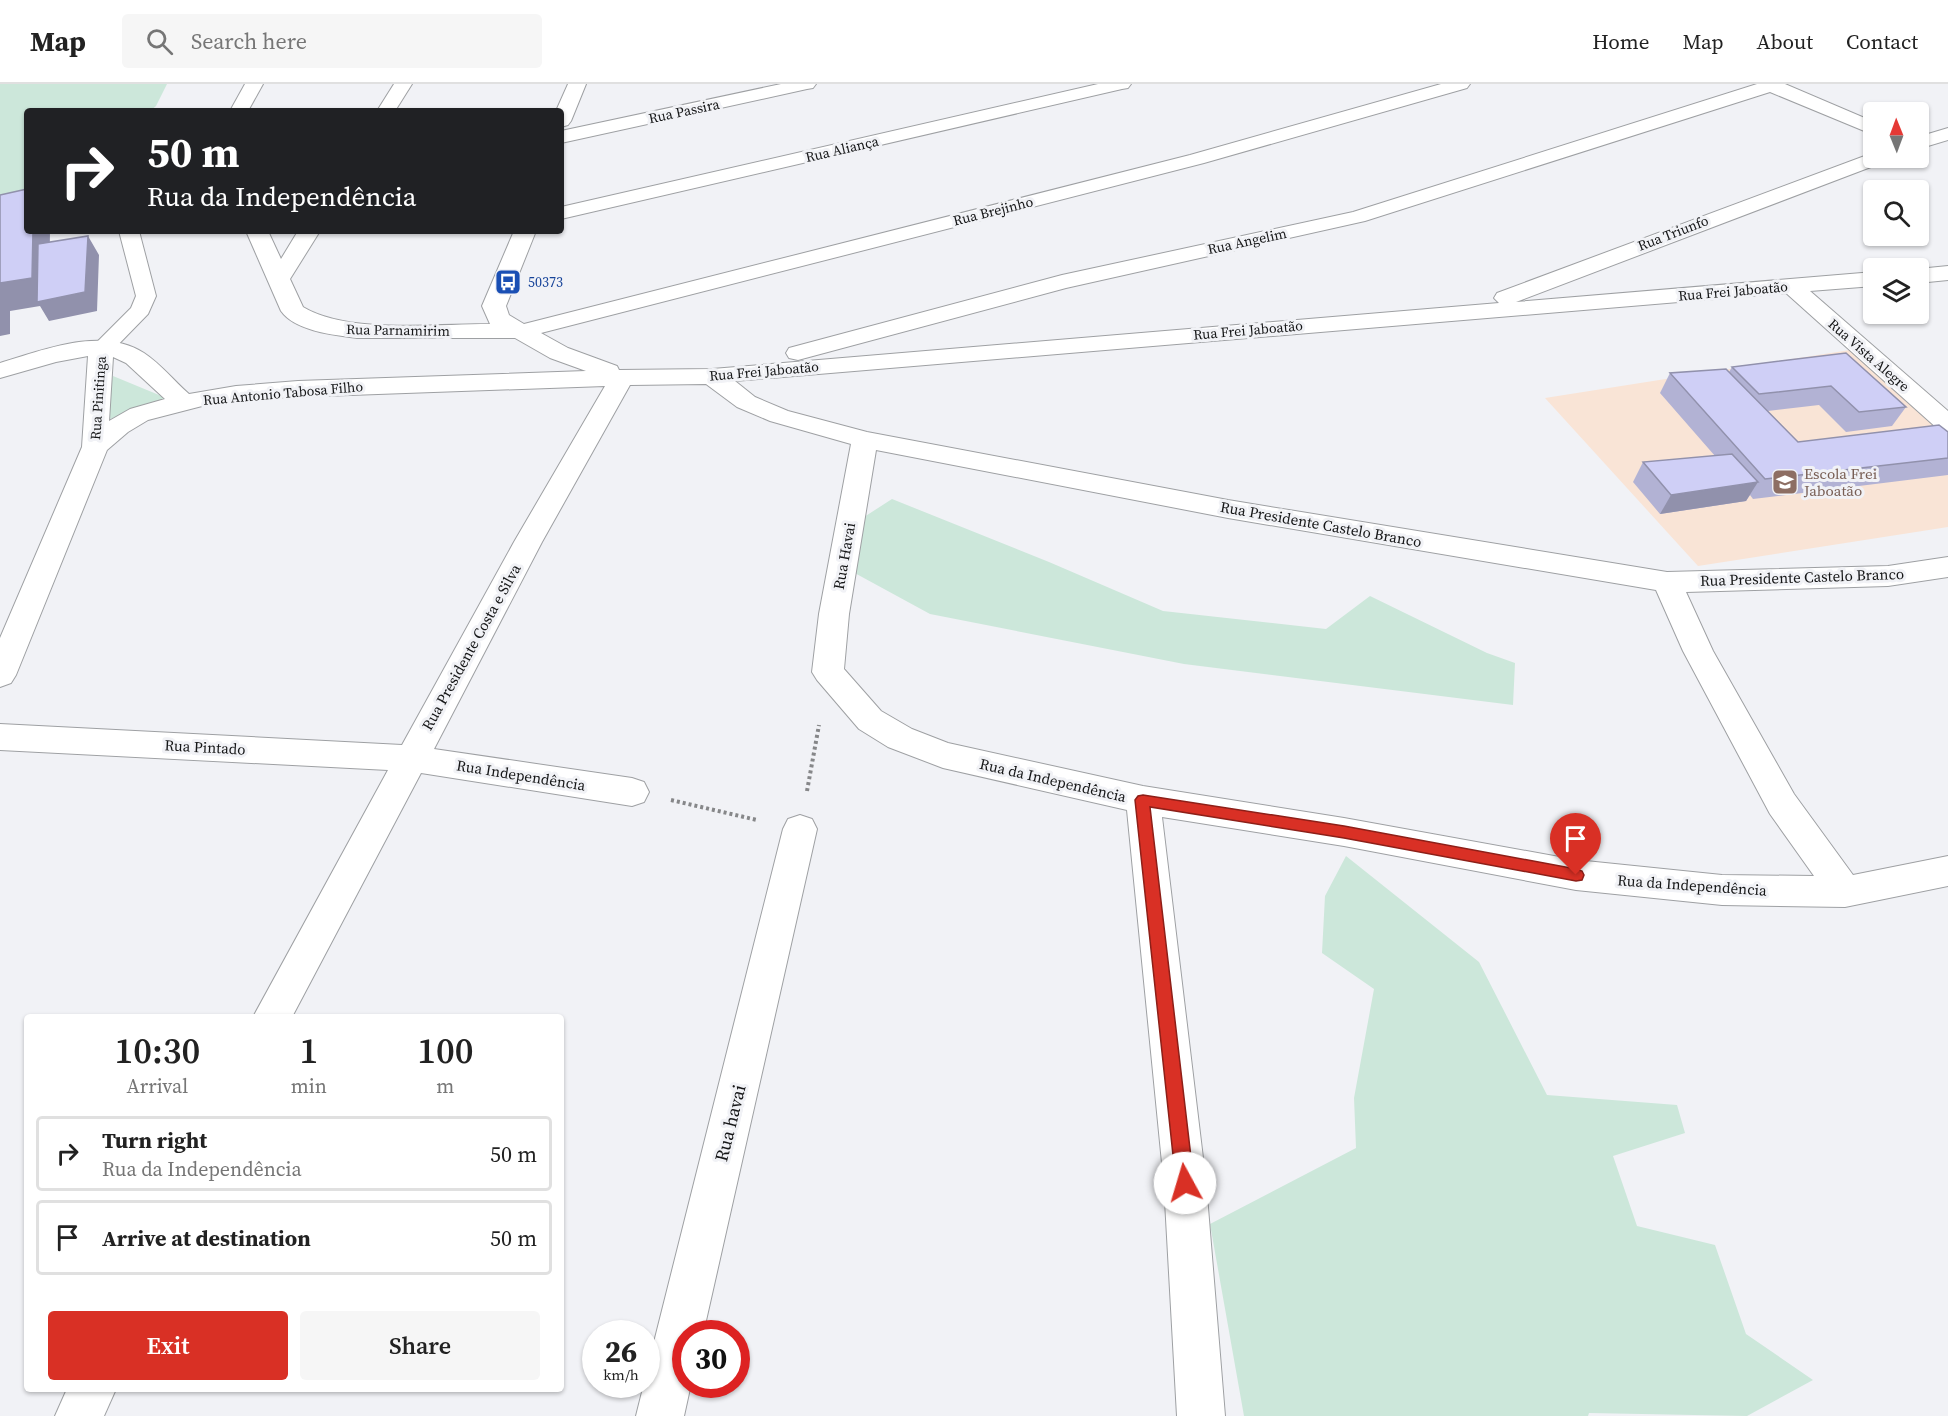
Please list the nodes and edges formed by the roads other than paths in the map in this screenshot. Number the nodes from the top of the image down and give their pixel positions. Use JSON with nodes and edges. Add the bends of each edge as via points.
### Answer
{"nodes":[{"id":1,"x":254,"y":84,"type":"edge"},
{"id":2,"x":403,"y":84,"type":"edge"},
{"id":3,"x":577,"y":84,"type":"edge"},
{"id":4,"x":807,"y":84,"type":"edge"},
{"id":5,"x":1122,"y":84,"type":"edge"},
{"id":6,"x":1461,"y":84,"type":"edge"},
{"id":7,"x":1772,"y":84,"type":"edge"},
{"id":8,"x":241,"y":108,"type":"edge"},
{"id":9,"x":388,"y":108,"type":"edge"},
{"id":10,"x":564,"y":114,"type":"edge"},
{"id":11,"x":1863,"y":124,"type":"edge"},
{"id":12,"x":1948,"y":134,"type":"edge"},
{"id":13,"x":564,"y":136,"type":"edge"},
{"id":14,"x":1929,"y":140,"type":"edge"},
{"id":15,"x":1863,"y":163,"type":"edge"},
{"id":16,"x":564,"y":212,"type":"edge"},
{"id":17,"x":130,"y":234,"type":"edge"},
{"id":18,"x":258,"y":234,"type":"edge"},
{"id":19,"x":307,"y":234,"type":"edge"},
{"id":20,"x":524,"y":234,"type":"edge"},
{"id":21,"x":1948,"y":273,"type":"edge"},
{"id":22,"x":1929,"y":275,"type":"edge"},
{"id":23,"x":279,"y":279,"type":"junction"},
{"id":24,"x":1863,"y":280,"type":"edge"},
{"id":25,"x":1791,"y":286,"type":"junction"},
{"id":26,"x":1470,"y":312,"type":"junction"},
{"id":27,"x":523,"y":331,"type":"junction"},
{"id":28,"x":101,"y":349,"type":"junction"},
{"id":29,"x":0,"y":371,"type":"edge"},
{"id":30,"x":623,"y":376,"type":"junction"},
{"id":31,"x":712,"y":376,"type":"junction"},
{"id":32,"x":183,"y":402,"type":"junction"},
{"id":33,"x":1948,"y":424,"type":"edge"},
{"id":34,"x":865,"y":440,"type":"junction"},
{"id":35,"x":95,"y":447,"type":"junction"},
{"id":36,"x":1948,"y":567,"type":"edge"},
{"id":37,"x":1667,"y":582,"type":"junction"},
{"id":38,"x":828,"y":672,"type":"joint"},
{"id":39,"x":0,"y":675,"type":"edge"},
{"id":40,"x":0,"y":737,"type":"edge"},
{"id":41,"x":410,"y":758,"type":"junction"},
{"id":42,"x":632,"y":792,"type":"road end"},
{"id":43,"x":1143,"y":800,"type":"junction"},
{"id":44,"x":800,"y":829,"type":"road end"},
{"id":45,"x":1948,"y":871,"type":"edge"},
{"id":46,"x":1845,"y":892,"type":"junction"},
{"id":47,"x":274,"y":1014,"type":"edge"},
{"id":48,"x":91,"y":1392,"type":"edge"},
{"id":49,"x":79,"y":1416,"type":"edge"},
{"id":50,"x":660,"y":1416,"type":"edge"},
{"id":51,"x":1201,"y":1416,"type":"edge"}],
"edges":[{"from":1,"to":8,"type":"street"},
{"from":2,"to":9,"type":"street"},
{"from":3,"to":10,"type":"street"},
{"from":4,"to":13,"type":"street","name":"Rua Passira"},
{"from":5,"to":16,"type":"street","name":"Rua Aliança"},
{"from":6,"to":27,"type":"street","name":"Rua Brejinho","via":[[1197,159]]},
{"from":7,"to":11,"type":"street"},
{"from":7,"to":31,"type":"street","name":"Rua Angelim","via":[[1358,217],[1062,282]]},
{"from":12,"to":14,"type":"street"},
{"from":15,"to":26,"type":"street","name":"Rua Triunfo"},
{"from":17,"to":28,"type":"lane","via":[[146,296],[141,310]]},
{"from":18,"to":23,"type":"street","name":"Rua Parnamirim"},
{"from":19,"to":23,"type":"street"},
{"from":20,"to":27,"type":"street","via":[[494,306],[498,319]]},
{"from":21,"to":22,"type":"street"},
{"from":23,"to":27,"type":"street","name":"Rua Parnamirim","via":[[293,311],[335,328],[383,332]]},
{"from":24,"to":25,"type":"street","name":"Rua Frei Jaboatão"},
{"from":25,"to":26,"type":"street","name":"Rua Frei Jaboatão"},
{"from":25,"to":33,"type":"street","name":"Rua Vista Alegre"},
{"from":26,"to":31,"type":"street","name":"Rua Frei Jaboatão"},
{"from":27,"to":30,"type":"street","via":[[559,352]]},
{"from":28,"to":29,"type":"street","name":"Rua Pinitinga","via":[[71,351]]},
{"from":28,"to":32,"type":"street","name":"Rua Pinitinga","via":[[121,351],[134,358]]},
{"from":28,"to":35,"type":"street","name":"Rua Pinitinga"},
{"from":30,"to":31,"type":"street","name":"Rua Frei Jaboatão"},
{"from":30,"to":32,"type":"street","name":"Rua Antonio Tabosa Filho","via":[[356,386],[220,395]]},
{"from":30,"to":41,"type":"street","name":"Rua Presidente Costa e Silva"},
{"from":31,"to":34,"type":"street","name":"Rua Presidente Castelo Branco","via":[[746,402],[779,416]]},
{"from":32,"to":35,"type":"street","name":"Rua Antonio Tabosa Filho","via":[[144,413],[116,428]]},
{"from":34,"to":37,"type":"street","name":"Rua Presidente Castelo Branco","via":[[1228,509]]},
{"from":34,"to":38,"type":"street","name":"Rua Havai","via":[[834,614]]},
{"from":35,"to":39,"type":"street","name":"Rua Antonio Tabosa Filho"},
{"from":36,"to":37,"type":"street","name":"Rua Presidente Castelo Branco","via":[[1888,576]]},
{"from":37,"to":46,"type":"street","via":[[1698,651],[1782,804]]},
{"from":38,"to":43,"type":"street","name":"Rua da Independência","via":[[870,720],[900,738],[943,754]]},
{"from":40,"to":41,"type":"street","name":"Rua Pintado"},
{"from":41,"to":42,"type":"street","name":"Rua Independência"},
{"from":41,"to":47,"type":"street","name":"Rua Presidente Costa e Silva"},
{"from":43,"to":46,"type":"street","name":"Rua da Independência","via":[[1576,875],[1722,890]]},
{"from":43,"to":51,"type":"street","via":[[1185,1183]]},
{"from":44,"to":50,"type":"street","name":"Rua havai"},
{"from":45,"to":46,"type":"street","name":"Rua da Independência"},
{"from":48,"to":49,"type":"street"}]}
